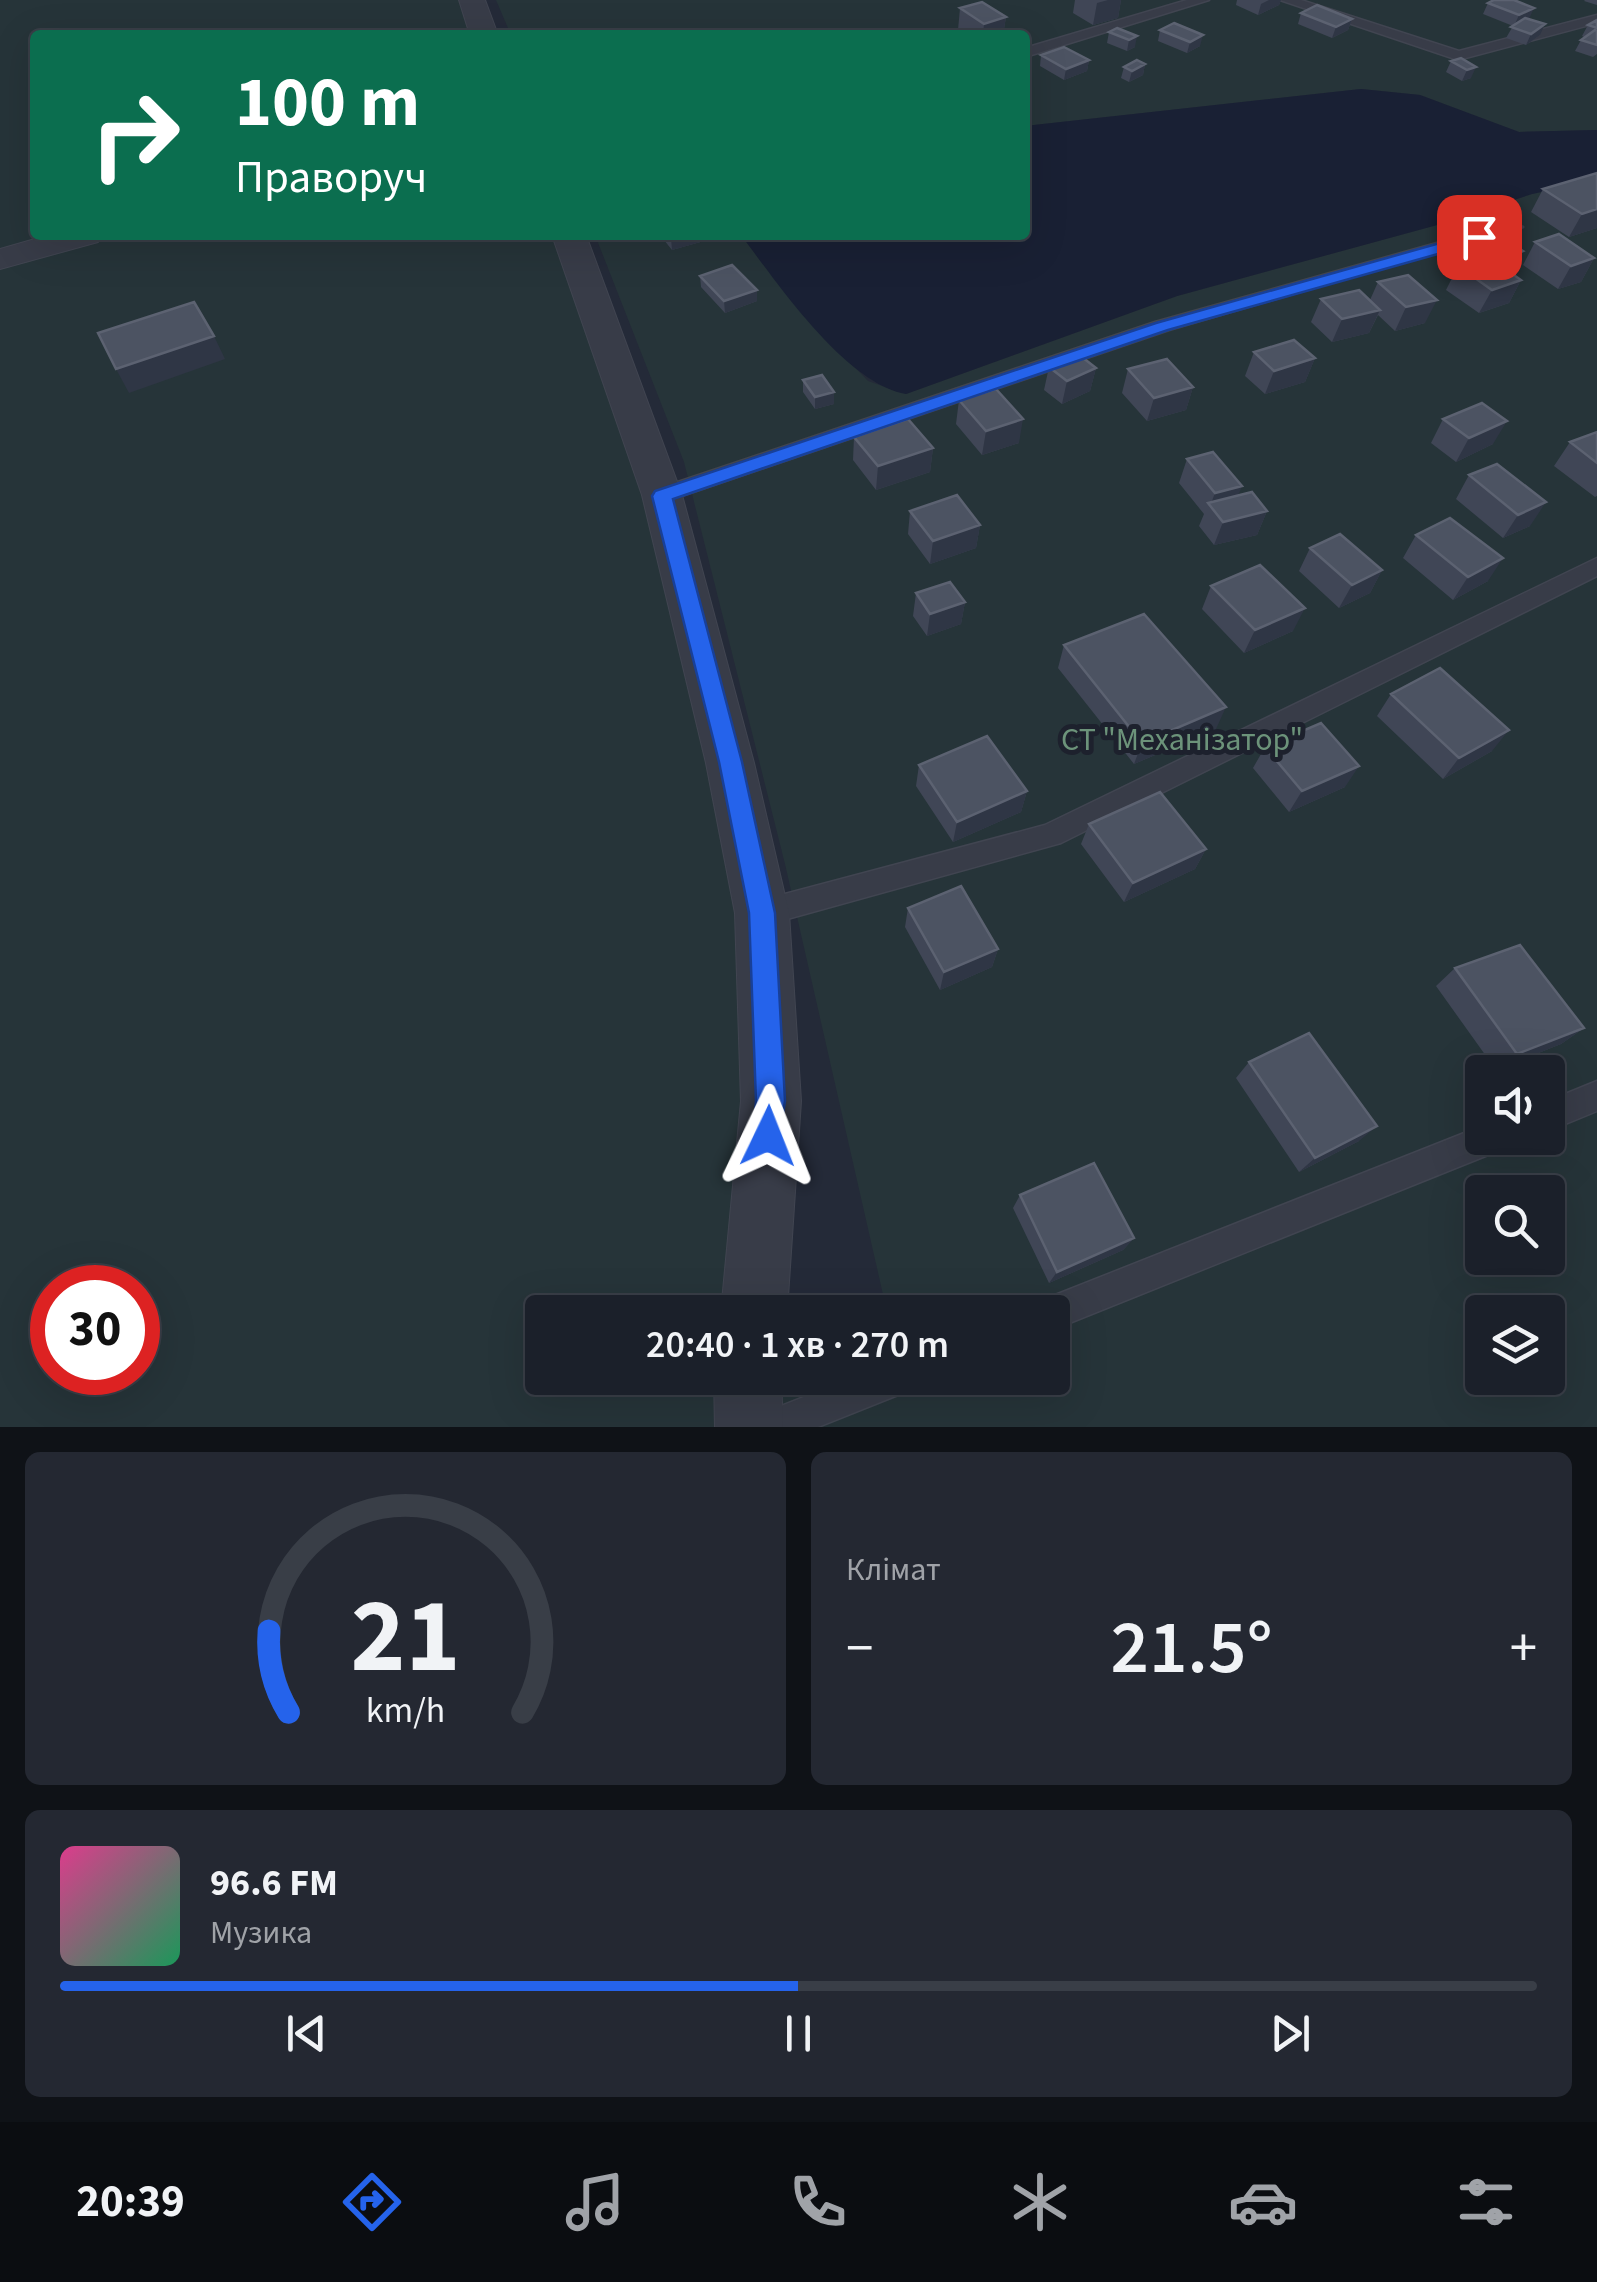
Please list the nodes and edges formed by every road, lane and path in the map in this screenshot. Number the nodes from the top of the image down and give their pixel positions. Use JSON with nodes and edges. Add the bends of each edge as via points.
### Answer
{"nodes":[{"id":1,"x":472,"y":0,"type":"edge"},
{"id":2,"x":1202,"y":0,"type":"edge"},
{"id":3,"x":1288,"y":0,"type":"edge"},
{"id":4,"x":1597,"y":18,"type":"edge"},
{"id":5,"x":482,"y":30,"type":"edge"},
{"id":6,"x":1030,"y":52,"type":"edge"},
{"id":7,"x":1514,"y":227,"type":"dead end"},
{"id":8,"x":68,"y":240,"type":"edge"},
{"id":9,"x":571,"y":240,"type":"edge"},
{"id":10,"x":0,"y":259,"type":"edge"},
{"id":11,"x":662,"y":496,"type":"junction"},
{"id":12,"x":1597,"y":566,"type":"edge"},
{"id":13,"x":762,"y":913,"type":"junction"},
{"id":14,"x":1597,"y":1096,"type":"edge"},
{"id":15,"x":1565,"y":1109,"type":"edge"},
{"id":16,"x":1465,"y":1149,"type":"edge"},
{"id":17,"x":755,"y":1295,"type":"edge"},
{"id":18,"x":1070,"y":1306,"type":"edge"},
{"id":19,"x":748,"y":1395,"type":"edge"},
{"id":20,"x":853,"y":1395,"type":"edge"},
{"id":21,"x":749,"y":1427,"type":"edge"},
{"id":22,"x":774,"y":1427,"type":"edge"}],
"edges":[{"from":1,"to":5,"type":"street"},
{"from":2,"to":6,"type":"lane"},
{"from":3,"to":4,"type":"lane","via":[[1440,52],[1473,54]]},
{"from":7,"to":11,"type":"lane","via":[[1162,326]]},
{"from":8,"to":10,"type":"street"},
{"from":9,"to":11,"type":"street"},
{"from":11,"to":13,"type":"street"},
{"from":12,"to":13,"type":"lane","via":[[1051,835]]},
{"from":13,"to":17,"type":"street","via":[[770,1101]]},
{"from":14,"to":15,"type":"lane"},
{"from":16,"to":18,"type":"lane"},
{"from":19,"to":21,"type":"street"},
{"from":20,"to":22,"type":"lane"}]}
